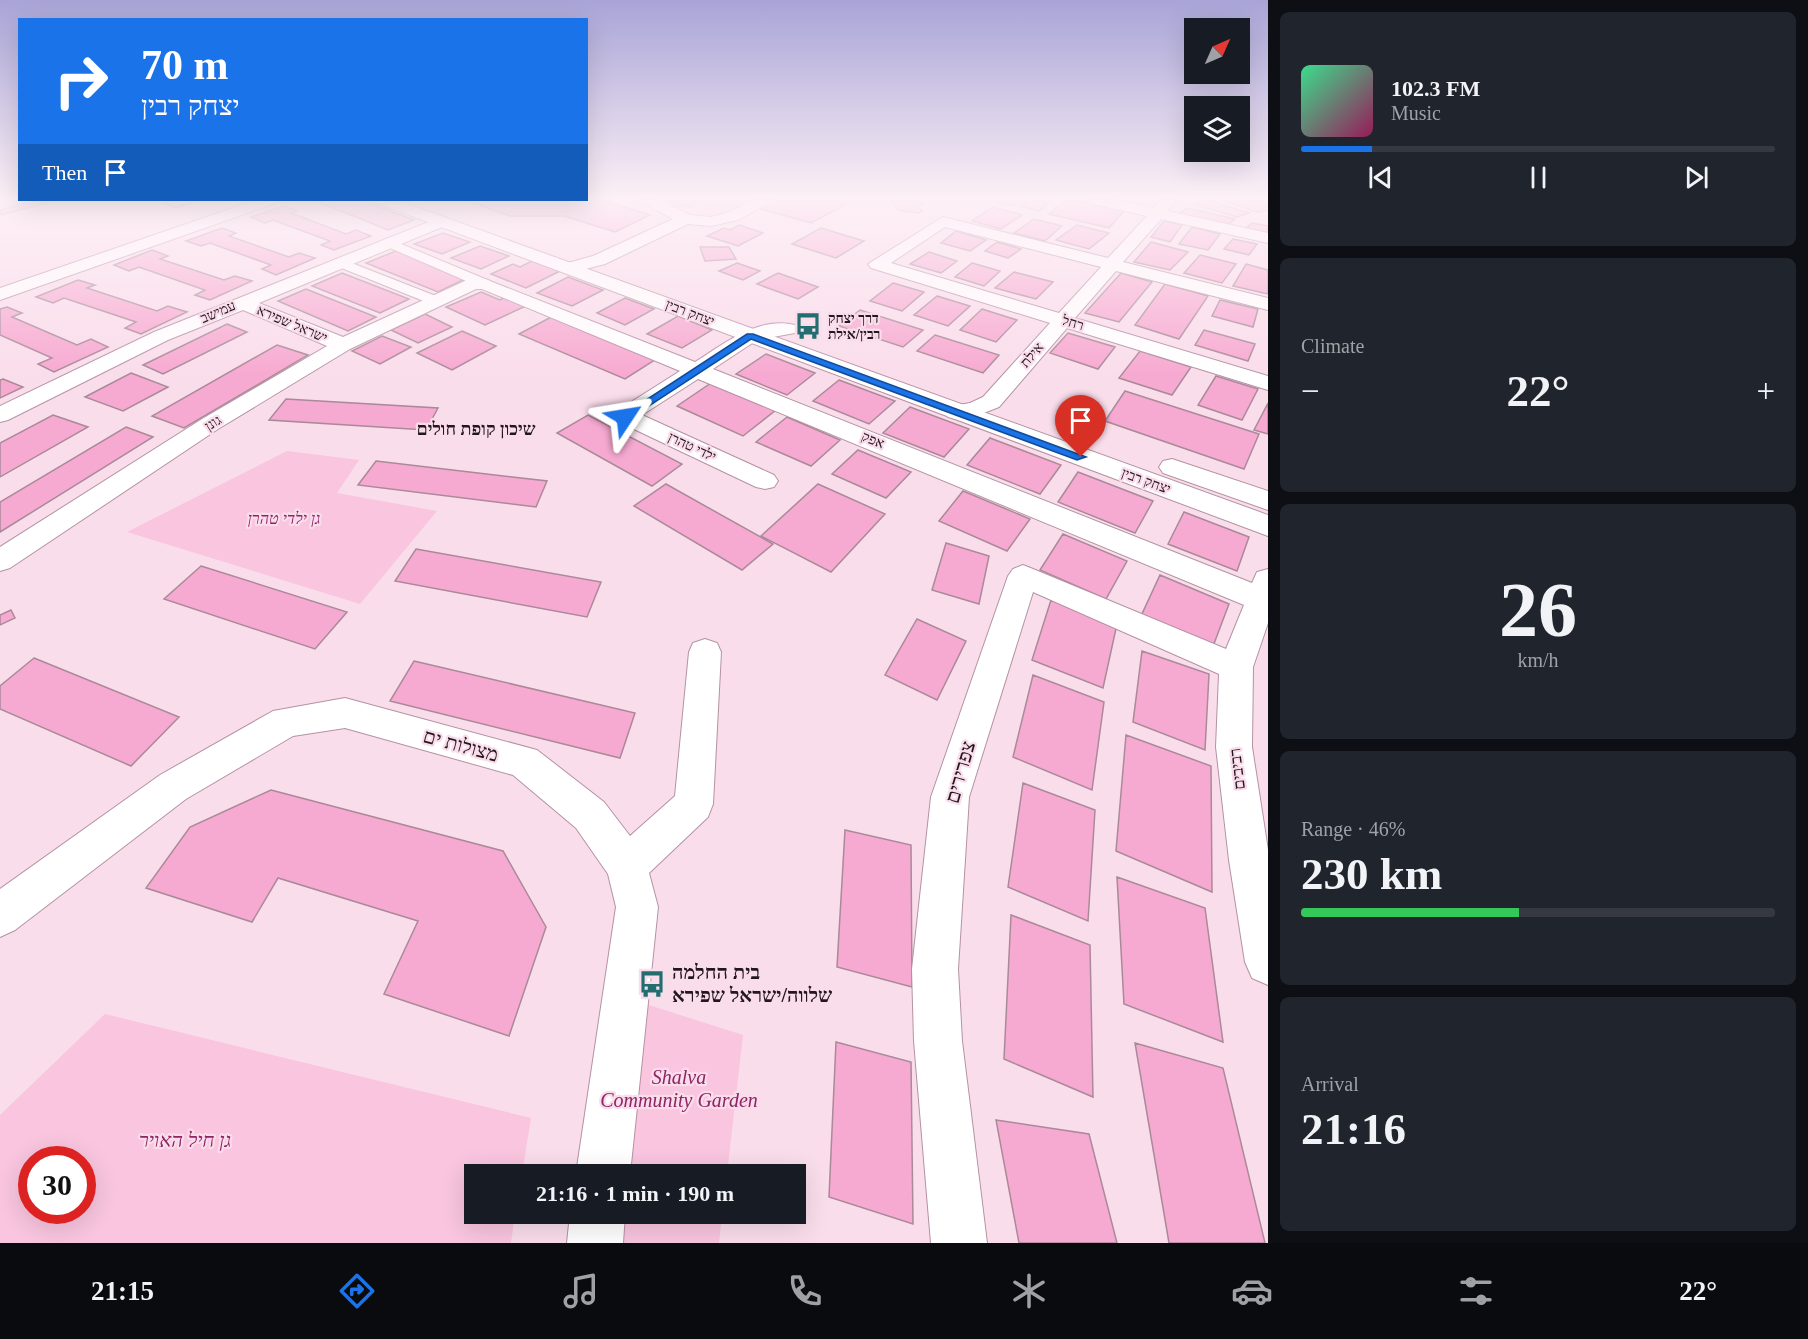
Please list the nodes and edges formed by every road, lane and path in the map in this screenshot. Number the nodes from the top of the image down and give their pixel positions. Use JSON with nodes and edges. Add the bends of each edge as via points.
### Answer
{"nodes":[{"id":1,"x":72,"y":258,"type":"edge"},
{"id":2,"x":104,"y":258,"type":"edge"},
{"id":3,"x":349,"y":258,"type":"edge"},
{"id":4,"x":424,"y":258,"type":"edge"},
{"id":5,"x":581,"y":258,"type":"joint"},
{"id":6,"x":886,"y":258,"type":"edge"},
{"id":7,"x":1081,"y":258,"type":"edge"},
{"id":8,"x":1118,"y":258,"type":"edge"},
{"id":9,"x":339,"y":262,"type":"junction"},
{"id":10,"x":1112,"y":266,"type":"junction"},
{"id":11,"x":0,"y":282,"type":"edge"},
{"id":12,"x":485,"y":284,"type":"junction"},
{"id":13,"x":0,"y":294,"type":"edge"},
{"id":14,"x":436,"y":301,"type":"junction"},
{"id":15,"x":241,"y":302,"type":"junction"},
{"id":16,"x":1268,"y":304,"type":"edge"},
{"id":17,"x":1063,"y":320,"type":"junction"},
{"id":18,"x":788,"y":329,"type":"junction"},
{"id":19,"x":750,"y":336,"type":"junction"},
{"id":20,"x":343,"y":345,"type":"junction"},
{"id":21,"x":700,"y":368,"type":"junction"},
{"id":22,"x":1268,"y":383,"type":"edge"},
{"id":23,"x":991,"y":402,"type":"junction"},
{"id":24,"x":956,"y":412,"type":"junction"},
{"id":25,"x":0,"y":415,"type":"edge"},
{"id":26,"x":765,"y":481,"type":"dead end"},
{"id":27,"x":1268,"y":501,"type":"edge"},
{"id":28,"x":1268,"y":526,"type":"edge"},
{"id":29,"x":0,"y":561,"type":"edge"},
{"id":30,"x":1264,"y":589,"type":"edge"},
{"id":31,"x":705,"y":652,"type":"dead end"},
{"id":32,"x":1236,"y":668,"type":"junction"},
{"id":33,"x":627,"y":866,"type":"junction"},
{"id":34,"x":0,"y":915,"type":"edge"},
{"id":35,"x":1268,"y":962,"type":"edge"},
{"id":36,"x":604,"y":1164,"type":"edge"},
{"id":37,"x":597,"y":1224,"type":"edge"},
{"id":38,"x":595,"y":1243,"type":"edge"},
{"id":39,"x":958,"y":1243,"type":"edge"}],
"edges":[{"from":1,"to":11,"type":"main road"},
{"from":2,"to":13,"type":"main road"},
{"from":3,"to":9,"type":"street","name":"עמישב"},
{"from":4,"to":12,"type":"street","name":"אפק"},
{"from":5,"to":18,"type":"main road","name":"יצחק רבין"},
{"from":5,"to":19,"type":"main road","name":"יצחק רבין"},
{"from":6,"to":17,"type":"street","name":"רחל","via":[[877,264]]},
{"from":7,"to":10,"type":"street","name":"רחל"},
{"from":8,"to":10,"type":"street","name":"אילת"},
{"from":9,"to":14,"type":"street"},
{"from":9,"to":15,"type":"street","name":"עמישב"},
{"from":10,"to":16,"type":"street"},
{"from":10,"to":17,"type":"street","name":"אילת"},
{"from":12,"to":14,"type":"street","via":[[472,284]]},
{"from":12,"to":21,"type":"street","name":"אפק"},
{"from":14,"to":20,"type":"street","name":"גונן"},
{"from":15,"to":20,"type":"street","name":"ישראל שפירא"},
{"from":15,"to":25,"type":"street","name":"עמישב","via":[[161,336]]},
{"from":17,"to":22,"type":"street","name":"רחל"},
{"from":17,"to":23,"type":"street","name":"אילת"},
{"from":18,"to":19,"type":"street","name":"ילדי טהרן"},
{"from":18,"to":23,"type":"main road","name":"יצחק רבין"},
{"from":19,"to":21,"type":"street","name":"ילדי טהרן"},
{"from":19,"to":24,"type":"main road","name":"יצחק רבין"},
{"from":20,"to":29,"type":"street","name":"גונן","via":[[210,424]]},
{"from":21,"to":26,"type":"street","name":"ילדי טהרן","via":[[625,417]]},
{"from":21,"to":30,"type":"street","name":"אפק"},
{"from":23,"to":24,"type":"street"},
{"from":23,"to":27,"type":"main road","name":"יצחק רבין"},
{"from":24,"to":28,"type":"main road","name":"יצחק רבין"},
{"from":30,"to":32,"type":"street","name":"רביבים"},
{"from":31,"to":33,"type":"street","via":[[694,804]]},
{"from":32,"to":35,"type":"street","name":"רביבים","via":[[1234,747]]},
{"from":32,"to":39,"type":"street","name":"צפרירים","via":[[1023,576],[950,798],[935,969],[938,1041]]},
{"from":33,"to":34,"type":"street","name":"מצולות ים","via":[[590,815],[524,762],[345,713],[286,722],[173,787]]},
{"from":33,"to":36,"type":"street","name":"מצולות ים","via":[[637,907]]},
{"from":37,"to":38,"type":"street"}]}
